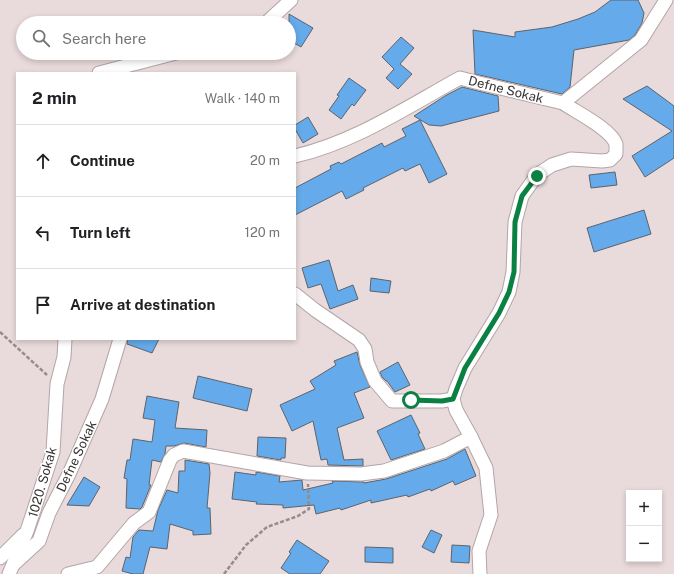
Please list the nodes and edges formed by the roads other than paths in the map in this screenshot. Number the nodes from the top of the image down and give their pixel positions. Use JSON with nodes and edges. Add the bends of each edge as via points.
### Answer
{"nodes":[{"id":1,"x":291,"y":0,"type":"edge"},
{"id":2,"x":666,"y":0,"type":"edge"},
{"id":3,"x":274,"y":16,"type":"edge"},
{"id":4,"x":149,"y":60,"type":"edge"},
{"id":5,"x":103,"y":72,"type":"edge"},
{"id":6,"x":563,"y":103,"type":"junction"},
{"id":7,"x":296,"y":156,"type":"edge"},
{"id":8,"x":296,"y":295,"type":"edge"},
{"id":9,"x":65,"y":340,"type":"edge"},
{"id":10,"x":120,"y":340,"type":"edge"},
{"id":11,"x":453,"y":399,"type":"junction"},
{"id":12,"x":472,"y":437,"type":"junction"},
{"id":13,"x":27,"y":531,"type":"junction"},
{"id":14,"x":0,"y":558,"type":"edge"},
{"id":15,"x":12,"y":569,"type":"edge"},
{"id":16,"x":68,"y":574,"type":"edge"},
{"id":17,"x":480,"y":574,"type":"edge"}],
"edges":[{"from":1,"to":3,"type":"street"},
{"from":2,"to":6,"type":"street","via":[[641,40]]},
{"from":4,"to":5,"type":"street"},
{"from":6,"to":7,"type":"street","name":"Defne Sokak","via":[[460,78],[358,135]]},
{"from":6,"to":11,"type":"street","via":[[611,136],[616,144],[616,154],[610,160],[571,159],[552,165],[537,176],[522,196],[515,222],[514,272],[509,292],[465,368]]},
{"from":8,"to":11,"type":"street","via":[[360,340],[375,381],[392,401]]},
{"from":9,"to":13,"type":"street","name":"1020. Sokak","via":[[64,357],[57,384],[53,452]]},
{"from":10,"to":15,"type":"street","name":"Defne Sokak","via":[[102,399],[49,513],[39,541]]},
{"from":11,"to":12,"type":"street","via":[[456,410]]},
{"from":12,"to":16,"type":"street","via":[[444,451],[384,471],[361,474],[307,473],[183,451],[174,454],[149,512],[134,523],[97,567]]},
{"from":12,"to":17,"type":"street","via":[[486,468],[491,515],[478,551]]},
{"from":13,"to":14,"type":"street"},
{"from":13,"to":15,"type":"street","name":"1020. Sokak"}]}
